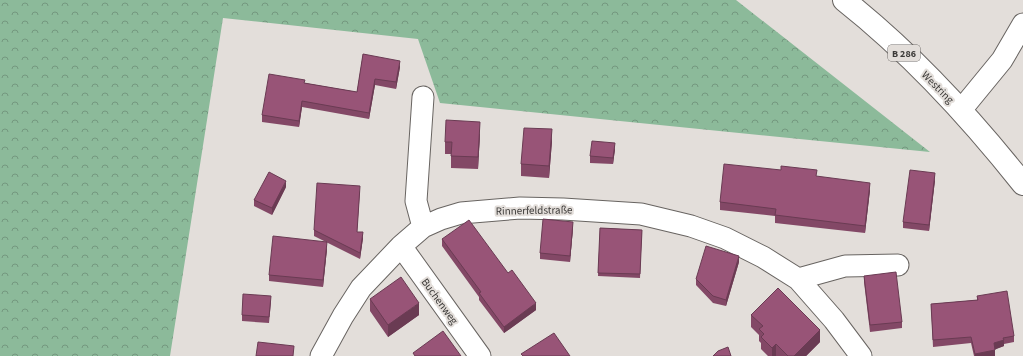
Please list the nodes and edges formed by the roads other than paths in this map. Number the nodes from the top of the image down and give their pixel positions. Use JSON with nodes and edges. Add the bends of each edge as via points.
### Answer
{"nodes":[{"id":1,"x":844,"y":0,"type":"edge"},
{"id":2,"x":1023,"y":24,"type":"edge"},
{"id":3,"x":423,"y":97,"type":"dead end"},
{"id":4,"x":961,"y":110,"type":"junction"},
{"id":5,"x":1023,"y":184,"type":"edge"},
{"id":6,"x":423,"y":227,"type":"junction"},
{"id":7,"x":401,"y":246,"type":"junction"},
{"id":8,"x":898,"y":265,"type":"dead end"},
{"id":9,"x":798,"y":280,"type":"junction"},
{"id":10,"x":321,"y":356,"type":"edge"},
{"id":11,"x":480,"y":356,"type":"edge"},
{"id":12,"x":861,"y":356,"type":"edge"}],
"edges":[{"from":1,"to":4,"type":"main road","name":"Westring","number":"B 286","via":[[911,60]]},
{"from":2,"to":4,"type":"street","via":[[1002,60]]},
{"from":3,"to":6,"type":"street","via":[[416,201]]},
{"from":4,"to":5,"type":"main road","name":"Westring","number":"B 286"},
{"from":6,"to":7,"type":"street","name":"Rinnerfeldstraße"},
{"from":6,"to":9,"type":"street","name":"Rinnerfeldstraße","via":[[461,213],[520,208],[563,208],[641,214],[691,226],[725,238]]},
{"from":7,"to":10,"type":"street","name":"Rinnerfeldstraße","via":[[361,288]]},
{"from":7,"to":11,"type":"street","name":"Buchenweg"},
{"from":8,"to":9,"type":"street","via":[[845,266]]},
{"from":9,"to":12,"type":"street","name":"Rinnerfeldstraße","via":[[834,320]]}]}
